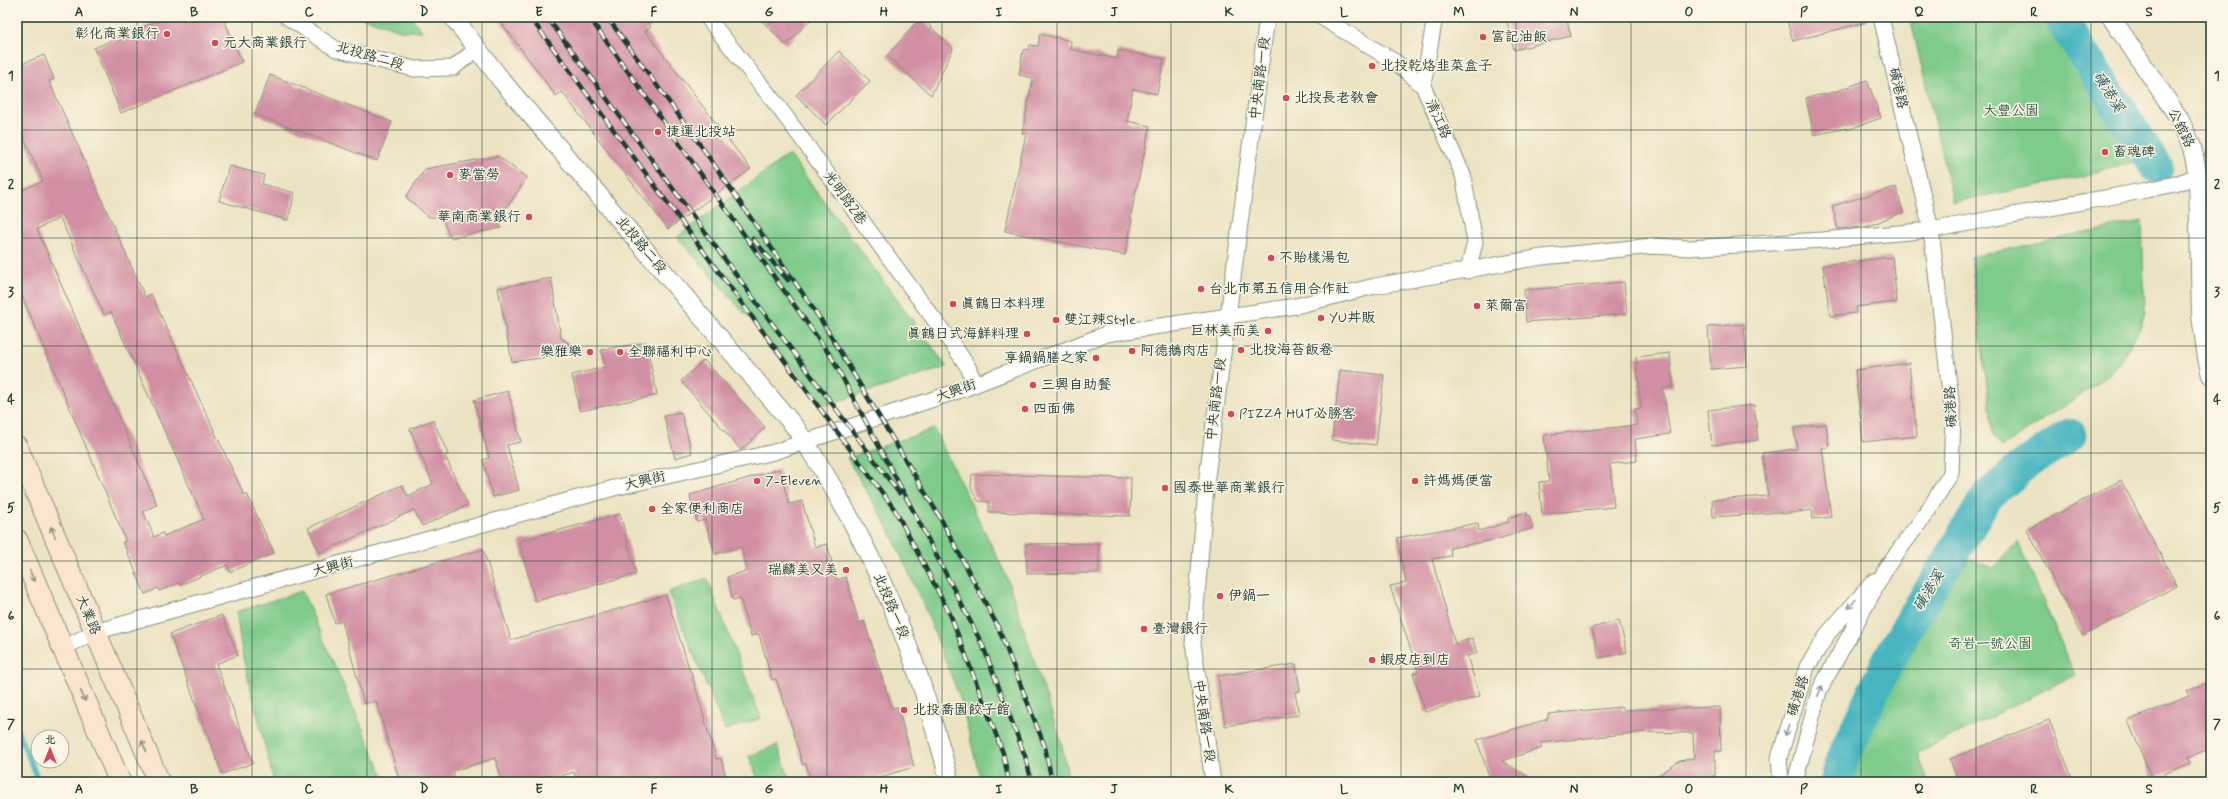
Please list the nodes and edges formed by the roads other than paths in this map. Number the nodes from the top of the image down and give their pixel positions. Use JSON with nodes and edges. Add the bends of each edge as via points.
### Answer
{"nodes":[{"id":1,"x":287,"y":17,"type":"edge"},
{"id":2,"x":453,"y":17,"type":"edge"},
{"id":3,"x":707,"y":17,"type":"edge"},
{"id":4,"x":1268,"y":17,"type":"edge"},
{"id":5,"x":1321,"y":17,"type":"edge"},
{"id":6,"x":1435,"y":17,"type":"edge"},
{"id":7,"x":1881,"y":17,"type":"edge"},
{"id":8,"x":2111,"y":17,"type":"edge"},
{"id":9,"x":478,"y":48,"type":"junction"},
{"id":10,"x":1423,"y":86,"type":"junction"},
{"id":11,"x":2198,"y":176,"type":"junction"},
{"id":12,"x":1931,"y":230,"type":"junction"},
{"id":13,"x":1468,"y":271,"type":"junction"},
{"id":14,"x":1227,"y":315,"type":"junction"},
{"id":15,"x":2211,"y":375,"type":"edge"},
{"id":16,"x":975,"y":384,"type":"junction"},
{"id":17,"x":805,"y":442,"type":"junction"},
{"id":18,"x":17,"y":447,"type":"edge"},
{"id":19,"x":17,"y":540,"type":"edge"},
{"id":20,"x":1888,"y":566,"type":"junction"},
{"id":21,"x":95,"y":632,"type":"junction"},
{"id":22,"x":63,"y":648,"type":"junction"},
{"id":23,"x":120,"y":782,"type":"edge"},
{"id":24,"x":159,"y":782,"type":"edge"},
{"id":25,"x":949,"y":782,"type":"edge"},
{"id":26,"x":1213,"y":782,"type":"edge"},
{"id":27,"x":1781,"y":782,"type":"edge"},
{"id":28,"x":1795,"y":782,"type":"edge"}],
"edges":[{"from":1,"to":9,"type":"street","name":"北投路二段","via":[[336,49],[414,69],[454,68]]},
{"from":2,"to":9,"type":"street","name":"北投路二段"},
{"from":3,"to":16,"type":"street","name":"光明路2巷","via":[[780,109],[953,345],[968,367]]},
{"from":4,"to":14,"type":"street","name":"中央南路一段"},
{"from":5,"to":10,"type":"street","name":"清江路","via":[[1397,63]]},
{"from":6,"to":10,"type":"street"},
{"from":7,"to":12,"type":"street","name":"磺港路"},
{"from":8,"to":11,"type":"street","name":"公舘路","via":[[2178,118],[2192,147]]},
{"from":9,"to":17,"type":"street","name":"北投路二段","via":[[502,81]]},
{"from":10,"to":13,"type":"street","name":"清江路","via":[[1463,175],[1475,242]]},
{"from":11,"to":12,"type":"street","via":[[2142,191]]},
{"from":11,"to":15,"type":"street","name":"公舘路","via":[[2201,316],[2206,358]]},
{"from":12,"to":13,"type":"street","name":"大興街","via":[[1822,240],[1689,248],[1653,246],[1592,251],[1542,257]]},
{"from":12,"to":20,"type":"street","name":"磺港路","via":[[1953,417],[1951,473]]},
{"from":13,"to":14,"type":"street","name":"大興街","via":[[1375,286],[1296,306]]},
{"from":14,"to":16,"type":"street","name":"大興街","via":[[1106,334]]},
{"from":14,"to":26,"type":"street","name":"中央南路一段","via":[[1206,477],[1192,643]]},
{"from":16,"to":17,"type":"street","name":"大興街"},
{"from":17,"to":21,"type":"street","name":"大興街","via":[[774,452],[614,488]]},
{"from":17,"to":25,"type":"street","name":"北投路一段","via":[[851,519],[892,601],[923,689]]},
{"from":21,"to":18,"type":"main road","name":"大業路","one_way":true},
{"from":19,"to":22,"type":"main road","one_way":true},
{"from":20,"to":27,"type":"street","name":"磺港路","one_way":true,"via":[[1829,632],[1807,667],[1779,758]]},
{"from":28,"to":20,"type":"street","name":"磺港路","one_way":true,"via":[[1819,691]]},
{"from":21,"to":22,"type":"street","name":"大興街"},
{"from":24,"to":21,"type":"main road","name":"大業路","one_way":true},
{"from":22,"to":23,"type":"main road","one_way":true}]}
